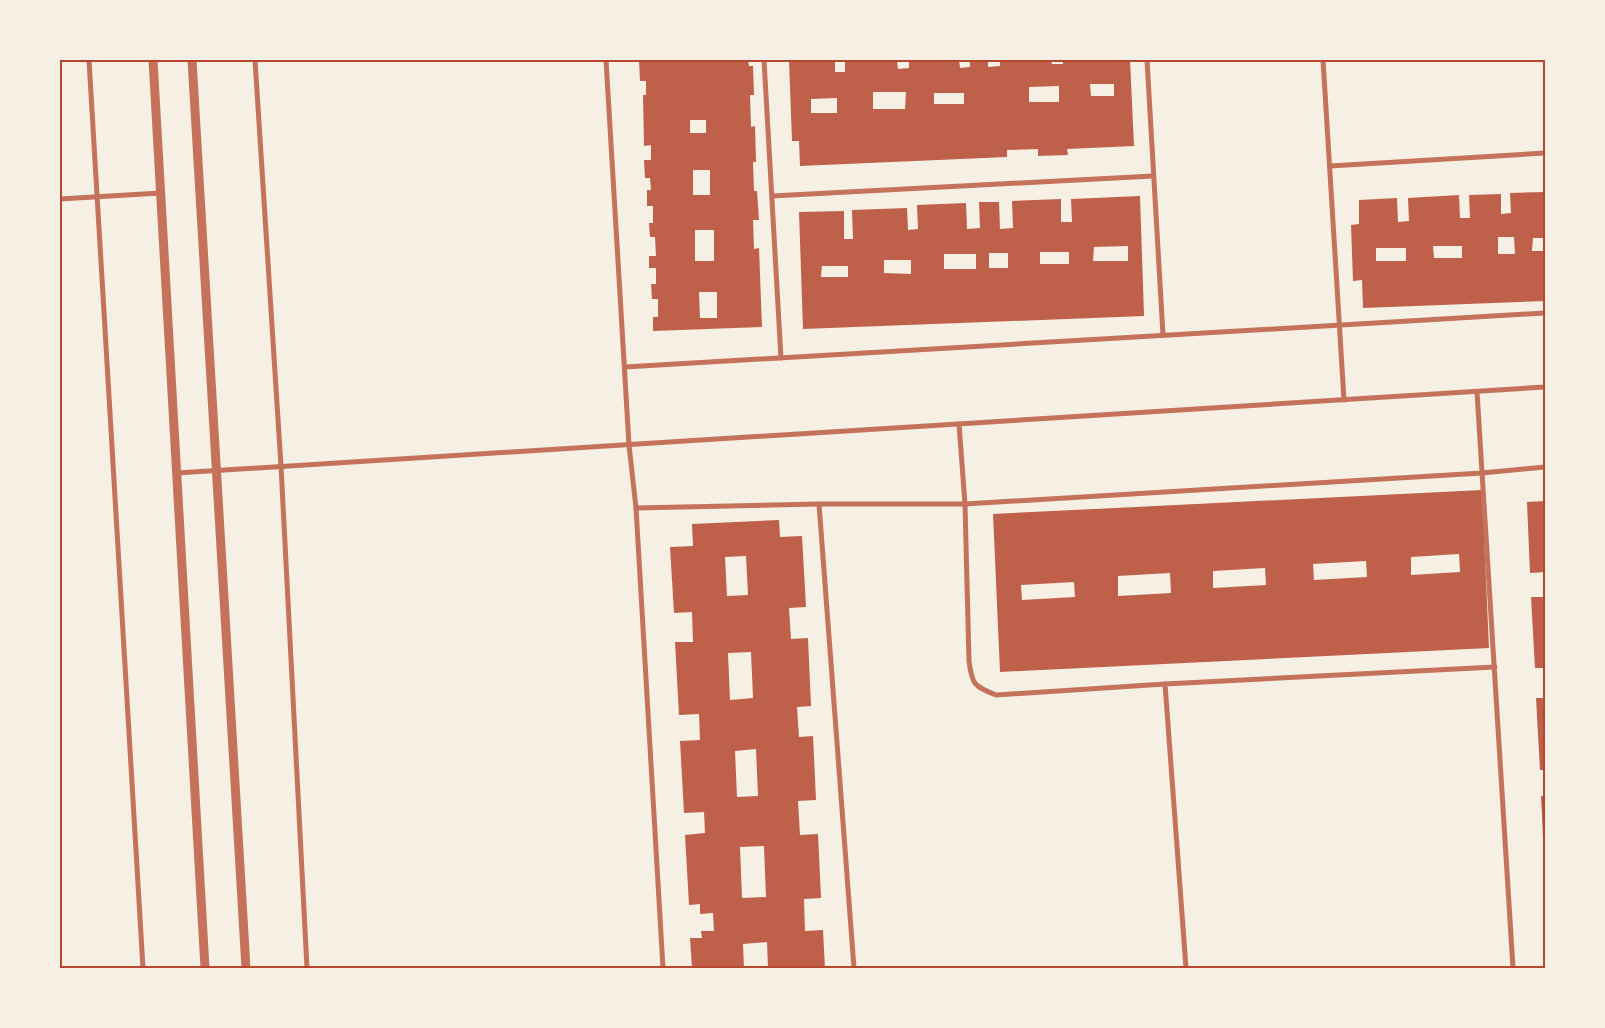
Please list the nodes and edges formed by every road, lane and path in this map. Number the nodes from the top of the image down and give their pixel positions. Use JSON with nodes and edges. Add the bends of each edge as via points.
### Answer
{"nodes":[{"id":1,"x":88,"y":60,"type":"edge"},
{"id":2,"x":153,"y":60,"type":"edge"},
{"id":3,"x":192,"y":60,"type":"edge"},
{"id":4,"x":254,"y":60,"type":"edge"},
{"id":5,"x":606,"y":60,"type":"edge"},
{"id":6,"x":764,"y":60,"type":"edge"},
{"id":7,"x":1147,"y":60,"type":"edge"},
{"id":8,"x":1324,"y":60,"type":"edge"},
{"id":9,"x":1545,"y":153,"type":"edge"},
{"id":10,"x":1330,"y":166,"type":"junction"},
{"id":11,"x":1153,"y":176,"type":"junction"},
{"id":12,"x":160,"y":193,"type":"junction"},
{"id":13,"x":772,"y":196,"type":"junction"},
{"id":14,"x":97,"y":197,"type":"junction"},
{"id":15,"x":60,"y":199,"type":"edge"},
{"id":16,"x":1545,"y":313,"type":"edge"},
{"id":17,"x":1339,"y":325,"type":"junction"},
{"id":18,"x":1163,"y":335,"type":"junction"},
{"id":19,"x":781,"y":358,"type":"junction"},
{"id":20,"x":625,"y":367,"type":"junction"},
{"id":21,"x":1545,"y":388,"type":"edge"},
{"id":22,"x":1477,"y":392,"type":"junction"},
{"id":23,"x":1344,"y":400,"type":"junction"},
{"id":24,"x":959,"y":424,"type":"junction"},
{"id":25,"x":629,"y":445,"type":"junction"},
{"id":26,"x":281,"y":466,"type":"junction"},
{"id":27,"x":1545,"y":467,"type":"edge"},
{"id":28,"x":217,"y":470,"type":"junction"},
{"id":29,"x":177,"y":473,"type":"junction"},
{"id":30,"x":1482,"y":473,"type":"junction"},
{"id":31,"x":819,"y":504,"type":"junction"},
{"id":32,"x":965,"y":504,"type":"junction"},
{"id":33,"x":636,"y":508,"type":"junction"},
{"id":34,"x":1494,"y":667,"type":"junction"},
{"id":35,"x":1165,"y":684,"type":"junction"},
{"id":36,"x":143,"y":968,"type":"edge"},
{"id":37,"x":205,"y":968,"type":"edge"},
{"id":38,"x":246,"y":968,"type":"edge"},
{"id":39,"x":307,"y":968,"type":"edge"},
{"id":40,"x":663,"y":968,"type":"edge"},
{"id":41,"x":854,"y":968,"type":"edge"},
{"id":42,"x":1186,"y":968,"type":"edge"},
{"id":43,"x":1514,"y":968,"type":"edge"}],
"edges":[{"from":1,"to":14,"type":"street"},
{"from":2,"to":12,"type":"street"},
{"from":3,"to":28,"type":"street"},
{"from":4,"to":26,"type":"street"},
{"from":5,"to":20,"type":"street"},
{"from":6,"to":13,"type":"street"},
{"from":7,"to":11,"type":"street"},
{"from":8,"to":10,"type":"street"},
{"from":9,"to":10,"type":"street"},
{"from":10,"to":17,"type":"street"},
{"from":11,"to":13,"type":"street"},
{"from":11,"to":18,"type":"street"},
{"from":12,"to":14,"type":"street"},
{"from":12,"to":29,"type":"street"},
{"from":13,"to":19,"type":"street"},
{"from":14,"to":15,"type":"street"},
{"from":14,"to":36,"type":"street"},
{"from":16,"to":17,"type":"street"},
{"from":17,"to":18,"type":"street"},
{"from":17,"to":23,"type":"street"},
{"from":18,"to":19,"type":"street"},
{"from":19,"to":20,"type":"street"},
{"from":20,"to":25,"type":"street"},
{"from":21,"to":22,"type":"street"},
{"from":22,"to":23,"type":"street"},
{"from":22,"to":30,"type":"street"},
{"from":23,"to":24,"type":"street"},
{"from":24,"to":25,"type":"street"},
{"from":24,"to":32,"type":"street"},
{"from":25,"to":26,"type":"street"},
{"from":25,"to":33,"type":"street"},
{"from":26,"to":28,"type":"street"},
{"from":26,"to":39,"type":"street"},
{"from":27,"to":30,"type":"street"},
{"from":28,"to":29,"type":"street"},
{"from":28,"to":38,"type":"street"},
{"from":29,"to":37,"type":"street"},
{"from":30,"to":32,"type":"street"},
{"from":30,"to":34,"type":"street"},
{"from":31,"to":32,"type":"street"},
{"from":31,"to":33,"type":"street"},
{"from":31,"to":41,"type":"street"},
{"from":32,"to":35,"type":"street","via":[[969,661],[971,679],[981,689],[996,694]]},
{"from":33,"to":40,"type":"street"},
{"from":34,"to":35,"type":"street"},
{"from":34,"to":43,"type":"street"},
{"from":35,"to":42,"type":"street"}]}
